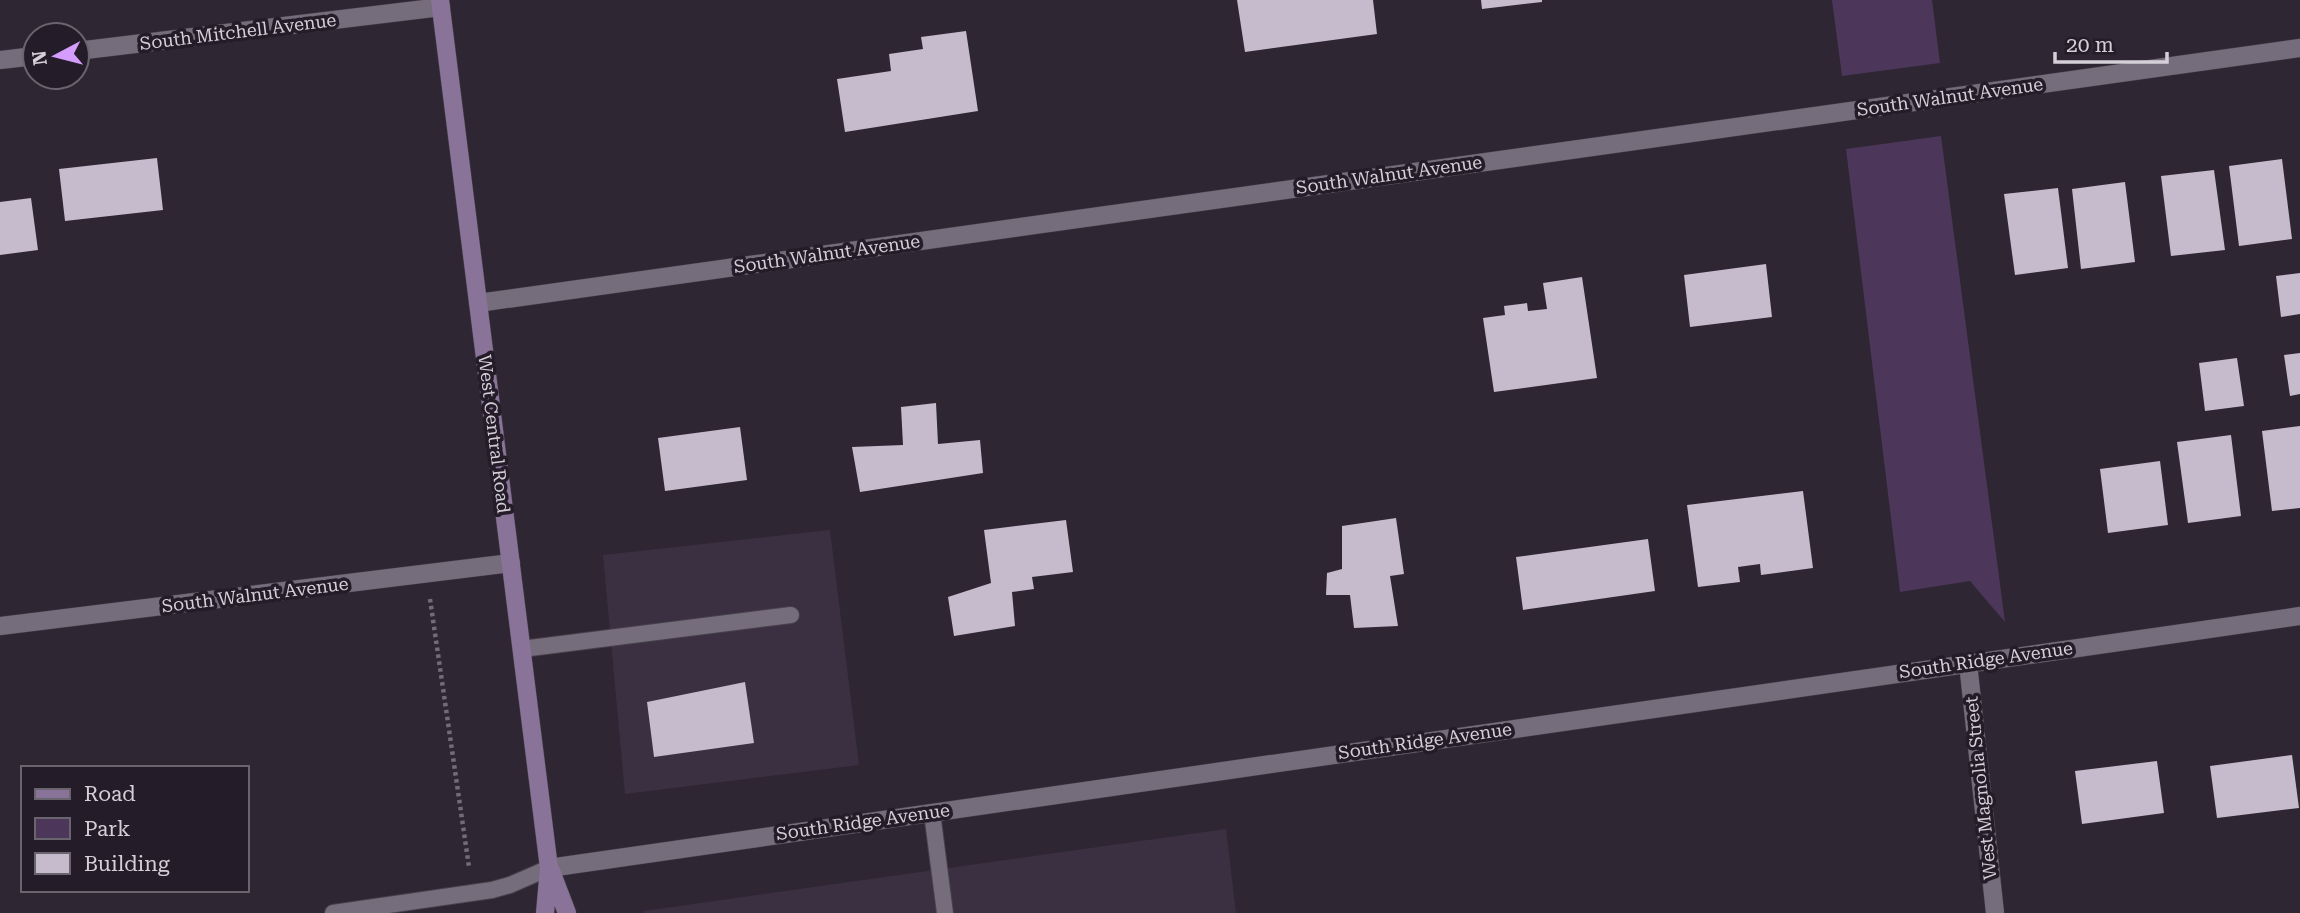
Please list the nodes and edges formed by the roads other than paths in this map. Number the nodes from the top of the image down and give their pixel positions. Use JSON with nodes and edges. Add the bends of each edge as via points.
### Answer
{"nodes":[{"id":1,"x":441,"y":4,"type":"edge"},
{"id":2,"x":2300,"y":48,"type":"edge"},
{"id":3,"x":91,"y":49,"type":"edge"},
{"id":4,"x":21,"y":58,"type":"edge"},
{"id":5,"x":0,"y":60,"type":"edge"},
{"id":6,"x":478,"y":303,"type":"junction"},
{"id":7,"x":511,"y":563,"type":"junction"},
{"id":8,"x":791,"y":615,"type":"dead end"},
{"id":9,"x":2300,"y":616,"type":"edge"},
{"id":10,"x":0,"y":626,"type":"edge"},
{"id":11,"x":522,"y":649,"type":"junction"},
{"id":12,"x":1968,"y":663,"type":"junction"},
{"id":13,"x":932,"y":813,"type":"junction"},
{"id":14,"x":549,"y":867,"type":"junction"},
{"id":15,"x":334,"y":913,"type":"edge"},
{"id":16,"x":545,"y":913,"type":"edge"},
{"id":17,"x":567,"y":913,"type":"edge"},
{"id":18,"x":945,"y":913,"type":"edge"},
{"id":19,"x":1995,"y":913,"type":"edge"}],
"edges":[{"from":1,"to":3,"type":"street","name":"South Mitchell Avenue"},
{"from":1,"to":6,"type":"main road","name":"West Central Road"},
{"from":2,"to":6,"type":"street","name":"South Walnut Avenue"},
{"from":4,"to":5,"type":"street"},
{"from":6,"to":7,"type":"main road","name":"West Central Road"},
{"from":7,"to":10,"type":"street","name":"South Walnut Avenue"},
{"from":7,"to":11,"type":"main road","name":"West Central Road"},
{"from":8,"to":11,"type":"lane"},
{"from":9,"to":12,"type":"street","name":"South Ridge Avenue"},
{"from":11,"to":14,"type":"main road","name":"West Central Road"},
{"from":12,"to":13,"type":"street","name":"South Ridge Avenue"},
{"from":12,"to":19,"type":"street","name":"West Magnolia Street"},
{"from":13,"to":14,"type":"street","name":"South Ridge Avenue"},
{"from":13,"to":18,"type":"lane"},
{"from":14,"to":15,"type":"lane","via":[[510,885],[473,894]]},
{"from":14,"to":16,"type":"main road","name":"West Central Road"},
{"from":14,"to":17,"type":"main road","name":"West Central Road"}]}
